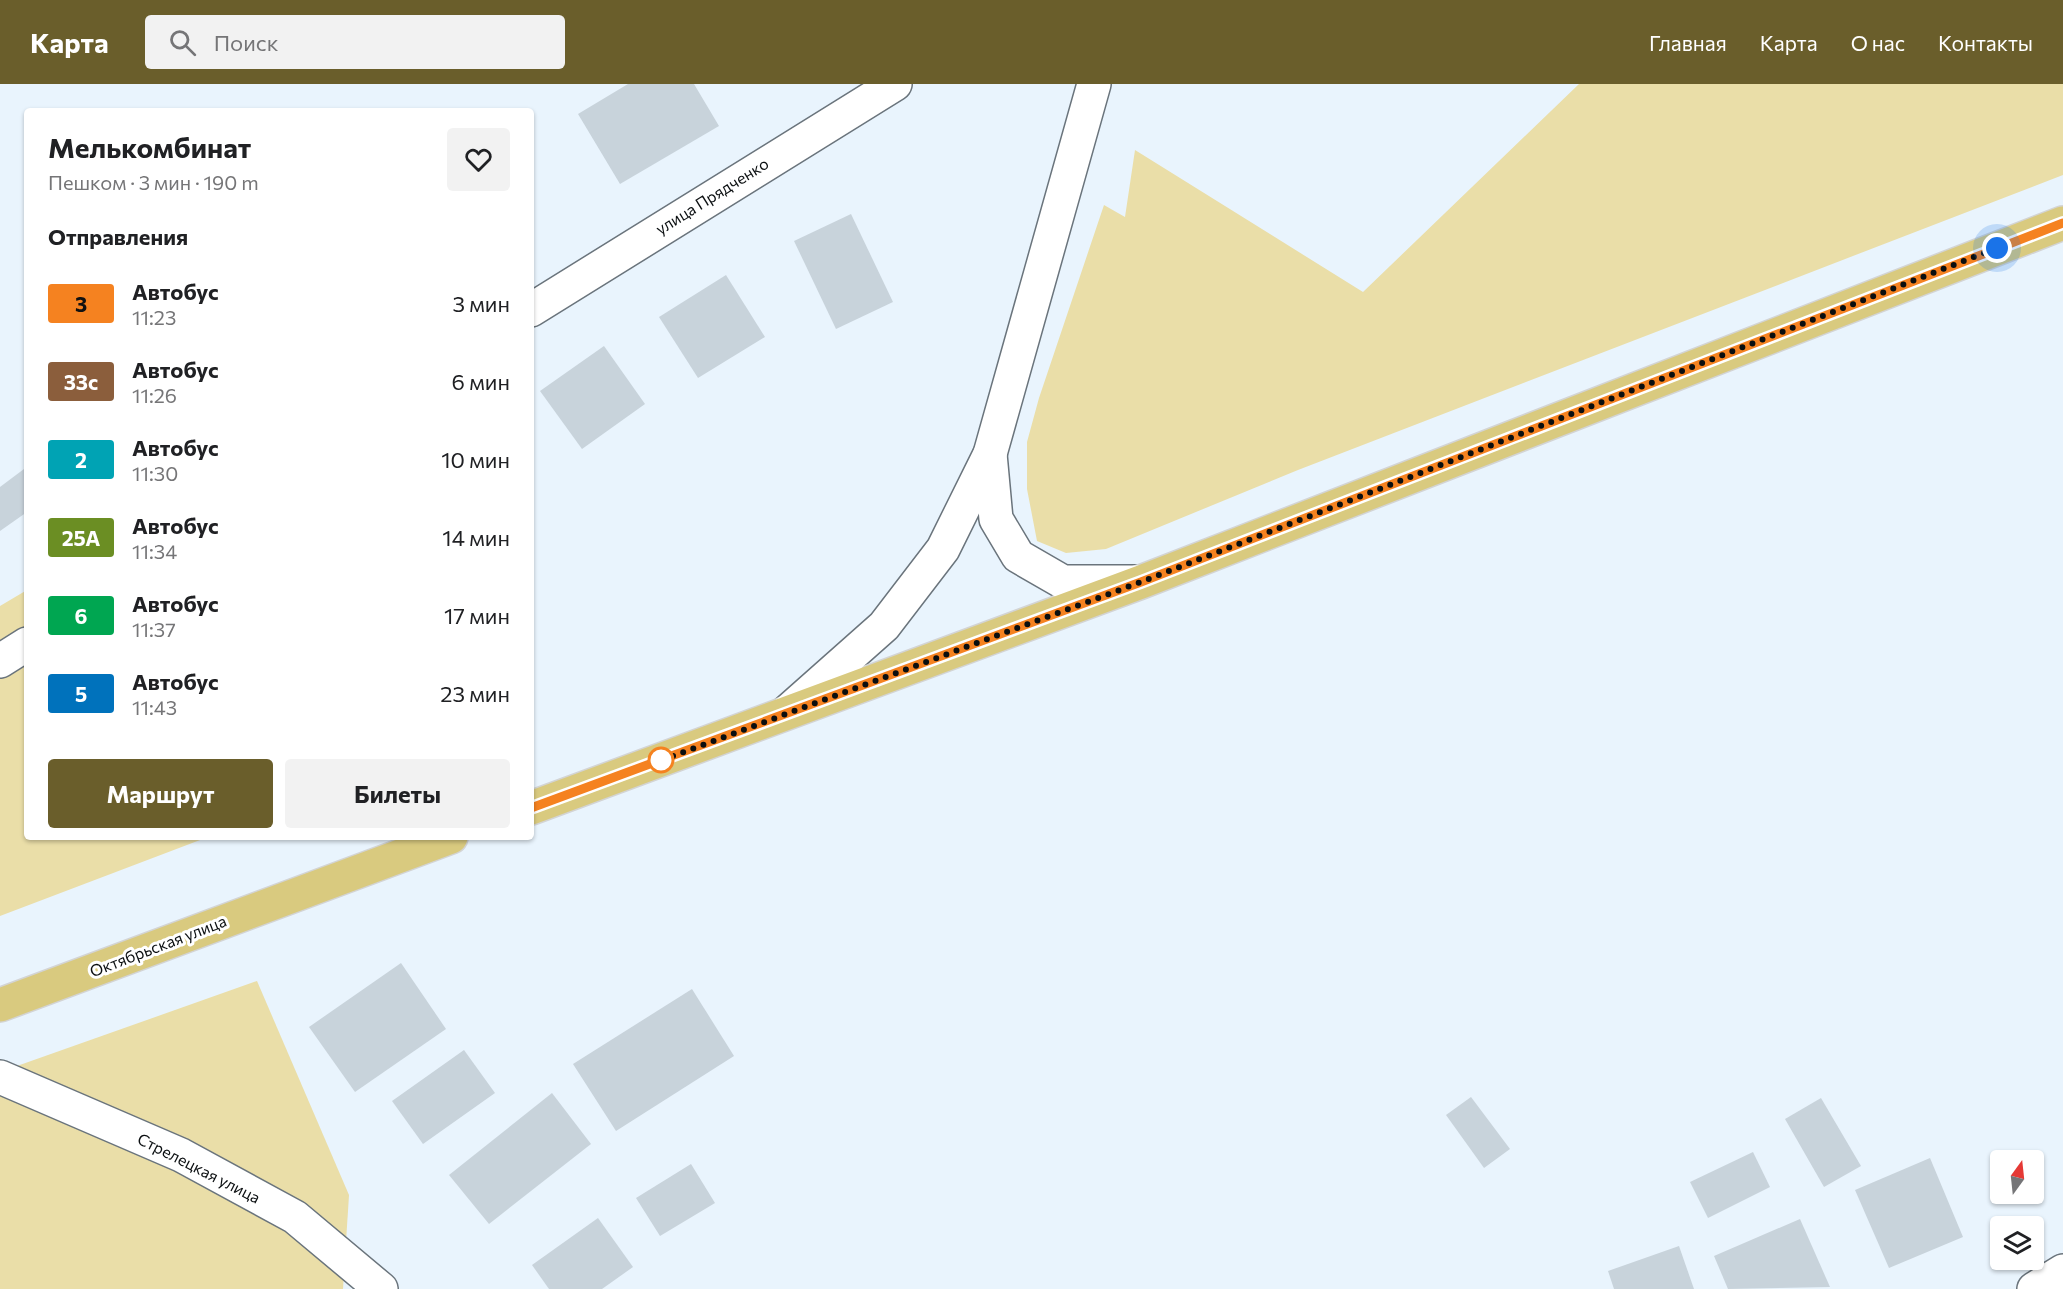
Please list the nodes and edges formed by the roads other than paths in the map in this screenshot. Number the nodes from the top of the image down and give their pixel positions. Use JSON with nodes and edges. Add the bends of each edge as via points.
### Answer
{"nodes":[{"id":1,"x":895,"y":84,"type":"edge"},
{"id":2,"x":1094,"y":84,"type":"edge"},
{"id":3,"x":2063,"y":223,"type":"edge"},
{"id":4,"x":534,"y":308,"type":"edge"},
{"id":5,"x":990,"y":454,"type":"junction"},
{"id":6,"x":1141,"y":582,"type":"junction"},
{"id":7,"x":24,"y":646,"type":"edge"},
{"id":8,"x":0,"y":661,"type":"edge"},
{"id":9,"x":783,"y":716,"type":"junction"},
{"id":10,"x":534,"y":807,"type":"edge"},
{"id":11,"x":442,"y":840,"type":"edge"},
{"id":12,"x":0,"y":1005,"type":"edge"},
{"id":13,"x":0,"y":1077,"type":"edge"},
{"id":14,"x":2063,"y":1271,"type":"edge"},
{"id":15,"x":372,"y":1285,"type":"edge"},
{"id":16,"x":2034,"y":1289,"type":"edge"}],
"edges":[{"from":1,"to":4,"type":"street","name":"улица Прядченко"},
{"from":2,"to":5,"type":"street"},
{"from":3,"to":6,"type":"main road"},
{"from":5,"to":6,"type":"street","via":[[996,519],[1018,556],[1063,582]]},
{"from":5,"to":9,"type":"street","via":[[943,549],[884,626]]},
{"from":6,"to":9,"type":"main road"},
{"from":7,"to":8,"type":"street"},
{"from":9,"to":10,"type":"main road"},
{"from":11,"to":12,"type":"main road","name":"Октябрьская улица"},
{"from":13,"to":15,"type":"street","name":"Стрелецкая улица","via":[[181,1155],[295,1217]]},
{"from":14,"to":16,"type":"street"}]}
